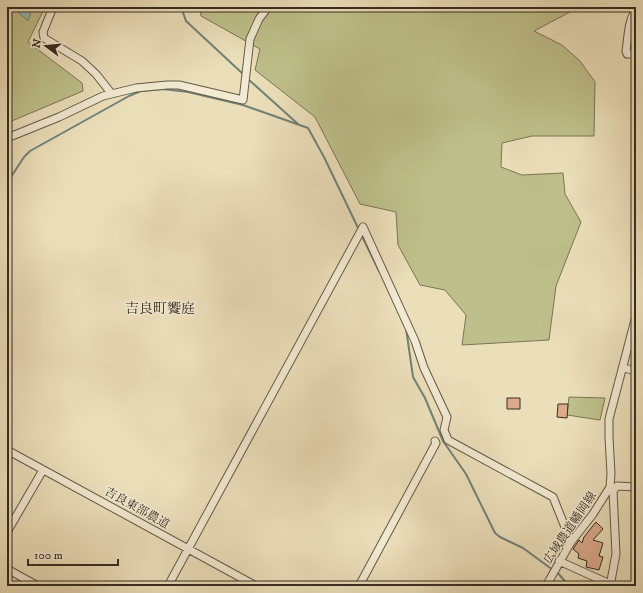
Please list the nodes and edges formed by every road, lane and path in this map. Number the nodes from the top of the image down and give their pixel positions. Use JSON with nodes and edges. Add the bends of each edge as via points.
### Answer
{"nodes":[{"id":1,"x":53,"y":7,"type":"edge"},
{"id":2,"x":268,"y":7,"type":"edge"},
{"id":3,"x":636,"y":10,"type":"edge"},
{"id":4,"x":636,"y":54,"type":"edge"},
{"id":5,"x":111,"y":93,"type":"junction"},
{"id":6,"x":7,"y":138,"type":"edge"},
{"id":7,"x":636,"y":316,"type":"edge"},
{"id":8,"x":624,"y":368,"type":"junction"},
{"id":9,"x":636,"y":371,"type":"edge"},
{"id":10,"x":435,"y":440,"type":"dead end"},
{"id":11,"x":7,"y":450,"type":"edge"},
{"id":12,"x":43,"y":470,"type":"junction"},
{"id":13,"x":636,"y":487,"type":"edge"},
{"id":14,"x":612,"y":489,"type":"junction"},
{"id":15,"x":7,"y":532,"type":"edge"},
{"id":16,"x":571,"y":542,"type":"junction"},
{"id":17,"x":188,"y":549,"type":"junction"},
{"id":18,"x":558,"y":564,"type":"junction"},
{"id":19,"x":7,"y":569,"type":"edge"},
{"id":20,"x":610,"y":585,"type":"edge"},
{"id":21,"x":38,"y":586,"type":"edge"},
{"id":22,"x":168,"y":586,"type":"edge"},
{"id":23,"x":256,"y":586,"type":"edge"},
{"id":24,"x":360,"y":586,"type":"edge"},
{"id":25,"x":546,"y":586,"type":"edge"}],
"edges":[{"from":1,"to":5,"type":"street","via":[[43,32],[44,38],[82,61]]},
{"from":2,"to":5,"type":"street","via":[[250,39],[243,100],[179,85]]},
{"from":3,"to":4,"type":"street","via":[[631,21],[626,51],[627,54]]},
{"from":5,"to":6,"type":"street"},
{"from":7,"to":8,"type":"street","name":"広域農道幡岡線"},
{"from":8,"to":9,"type":"street"},
{"from":8,"to":14,"type":"street","name":"広域農道幡岡線","via":[[609,419]]},
{"from":10,"to":24,"type":"street","via":[[436,443]]},
{"from":11,"to":12,"type":"street","name":"吉良東部農道"},
{"from":12,"to":15,"type":"street"},
{"from":12,"to":17,"type":"street","name":"吉良東部農道"},
{"from":13,"to":14,"type":"street","via":[[617,486]]},
{"from":14,"to":16,"type":"street","name":"広域農道幡岡線"},
{"from":14,"to":20,"type":"street","via":[[616,554]]},
{"from":16,"to":17,"type":"street","via":[[553,497],[448,440],[444,430],[447,417],[363,227]]},
{"from":16,"to":18,"type":"street","name":"広域農道幡岡線"},
{"from":17,"to":22,"type":"street"},
{"from":17,"to":23,"type":"street","name":"吉良東部農道"},
{"from":18,"to":20,"type":"street"},
{"from":18,"to":25,"type":"street","name":"広域農道幡岡線"},
{"from":19,"to":21,"type":"street"}]}
